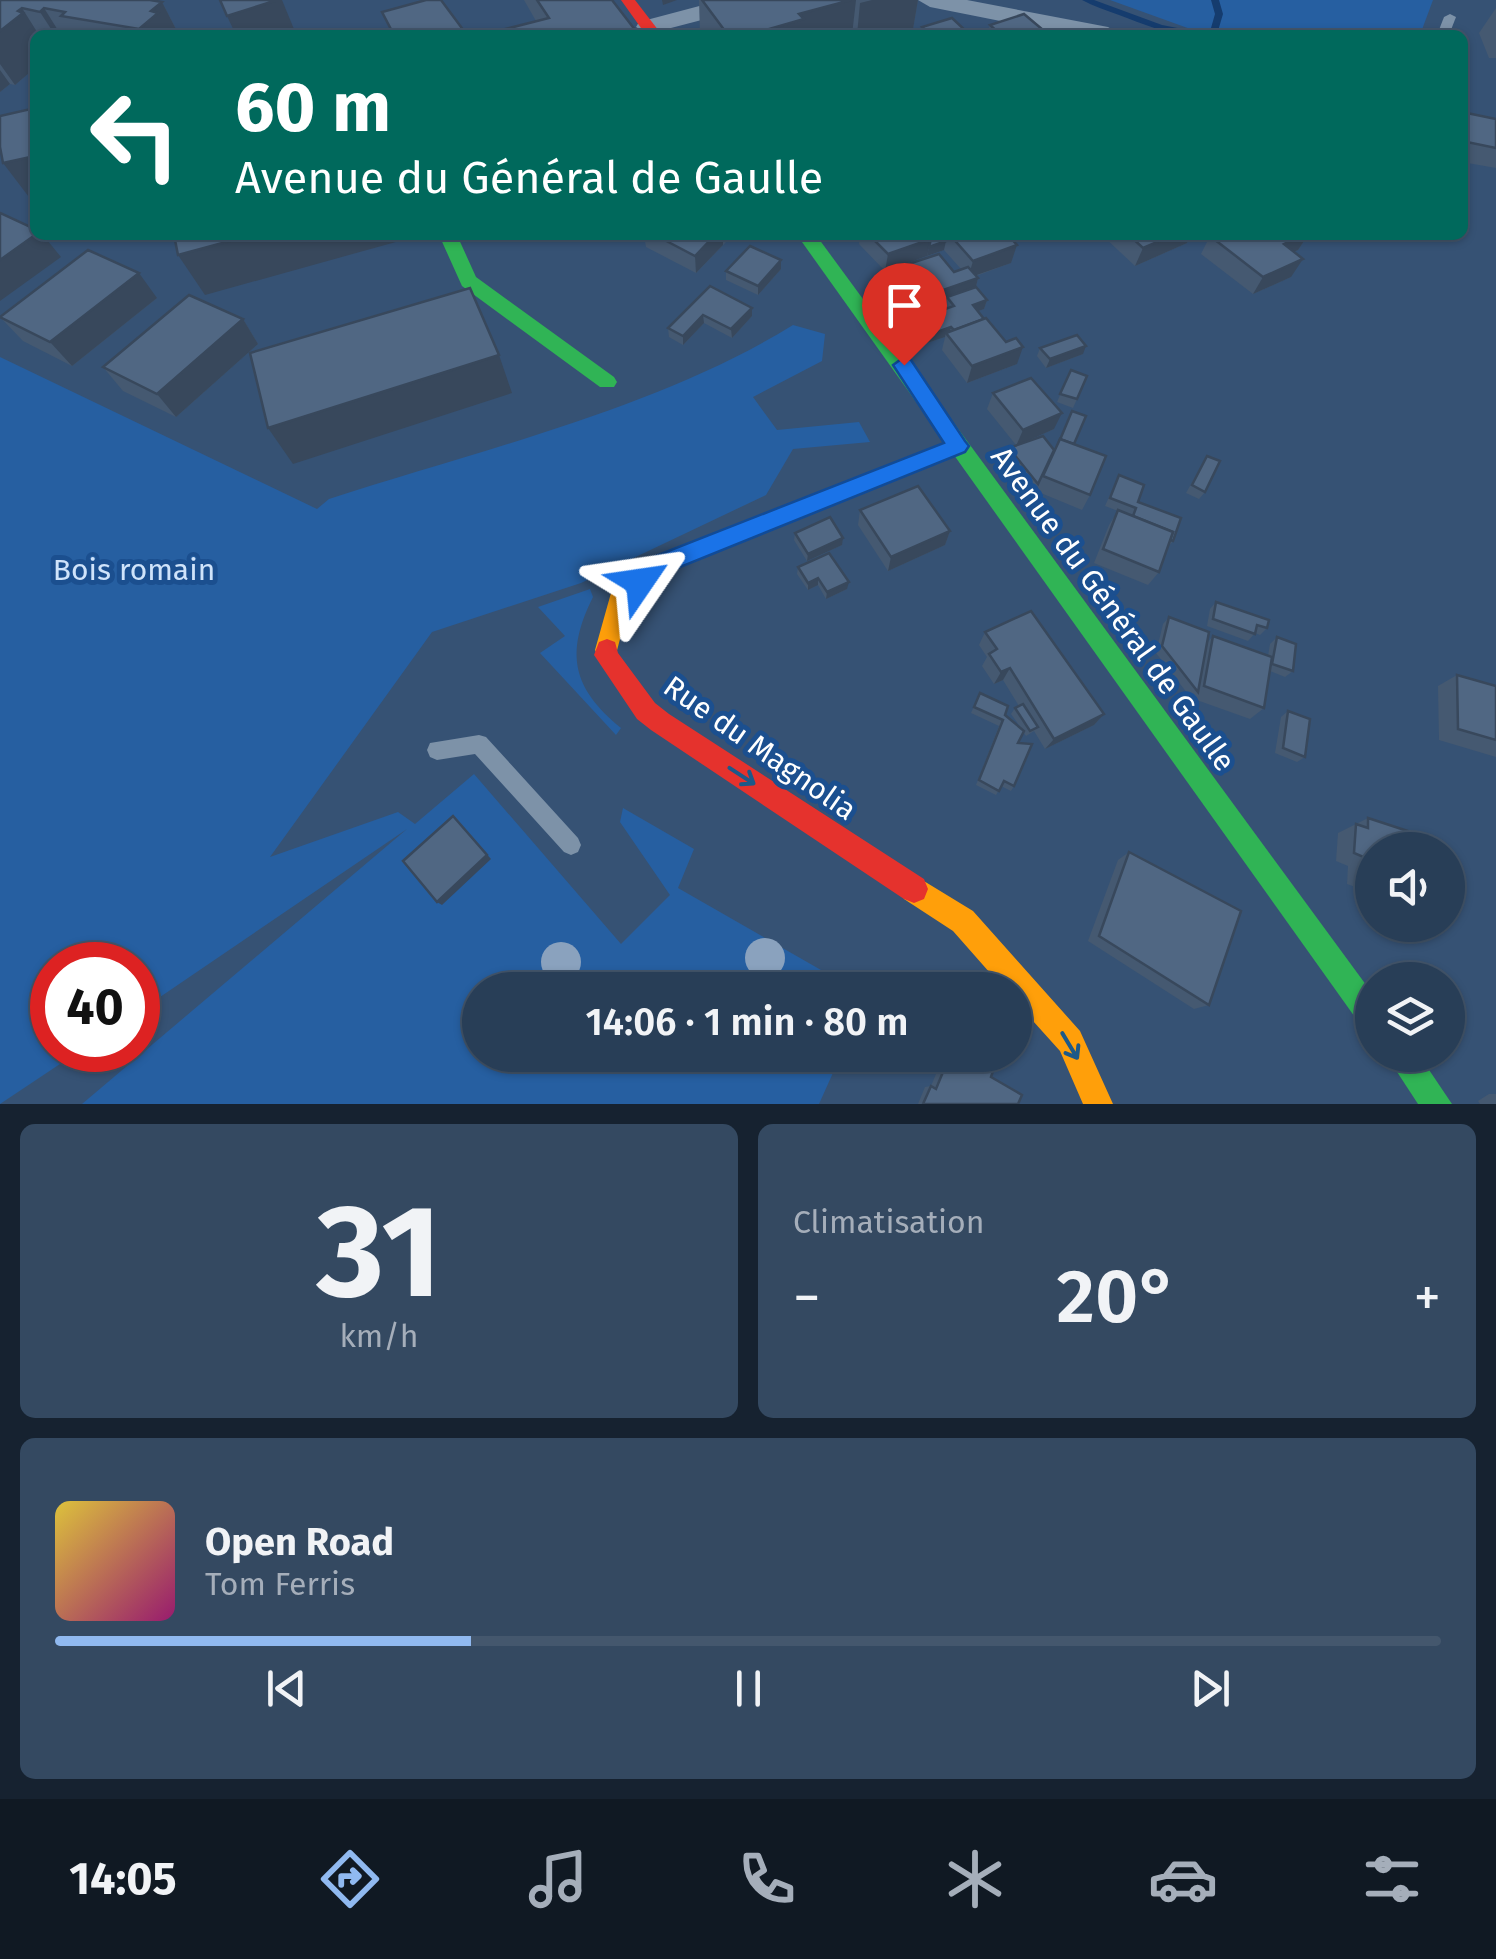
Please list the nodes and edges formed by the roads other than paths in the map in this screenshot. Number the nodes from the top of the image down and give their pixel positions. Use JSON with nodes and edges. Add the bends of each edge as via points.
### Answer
{"nodes":[{"id":1,"x":628,"y":0,"type":"edge"},
{"id":2,"x":750,"y":0,"type":"edge"},
{"id":3,"x":930,"y":0,"type":"edge"},
{"id":4,"x":1450,"y":17,"type":"dead end"},
{"id":5,"x":650,"y":30,"type":"edge"},
{"id":6,"x":654,"y":30,"type":"edge"},
{"id":7,"x":1083,"y":30,"type":"edge"},
{"id":8,"x":1444,"y":30,"type":"edge"},
{"id":9,"x":450,"y":240,"type":"edge"},
{"id":10,"x":813,"y":240,"type":"edge"},
{"id":11,"x":608,"y":382,"type":"dead end"},
{"id":12,"x":958,"y":446,"type":"junction"},
{"id":13,"x":437,"y":750,"type":"dead end"},
{"id":14,"x":571,"y":845,"type":"dead end"},
{"id":15,"x":1355,"y":994,"type":"edge"},
{"id":16,"x":1413,"y":1072,"type":"edge"},
{"id":17,"x":1098,"y":1104,"type":"edge"},
{"id":18,"x":1437,"y":1104,"type":"edge"}],
"edges":[{"from":1,"to":5,"type":"street"},
{"from":2,"to":6,"type":"street"},
{"from":3,"to":7,"type":"street"},
{"from":4,"to":8,"type":"lane"},
{"from":9,"to":11,"type":"street","via":[[468,281]]},
{"from":10,"to":12,"type":"street","name":"Avenue du Général de Gaulle"},
{"from":12,"to":15,"type":"street","name":"Avenue du Général de Gaulle"},
{"from":12,"to":17,"type":"street","name":"Rue du Magnolia","one_way":true,"via":[[662,564],[619,600],[606,655],[660,722],[963,920],[1070,1041]]},
{"from":13,"to":14,"type":"lane","via":[[479,744]]},
{"from":16,"to":18,"type":"street"}]}
